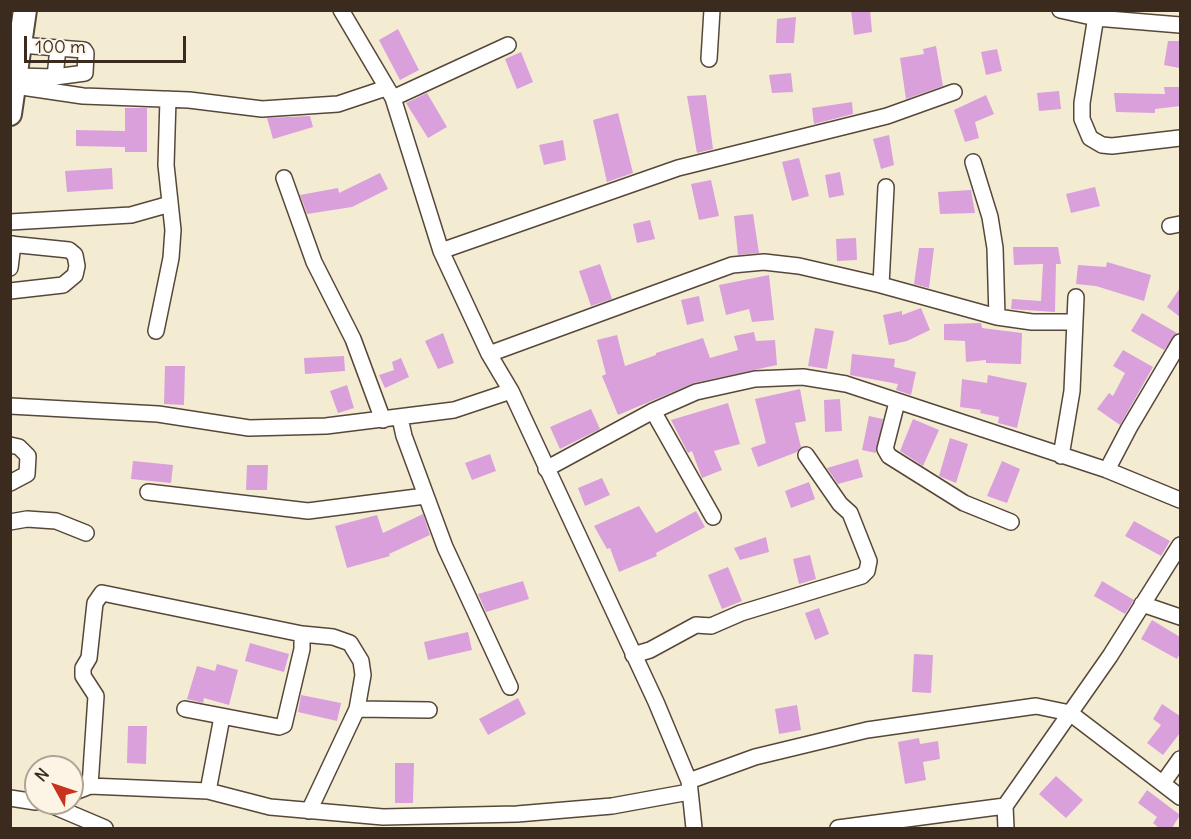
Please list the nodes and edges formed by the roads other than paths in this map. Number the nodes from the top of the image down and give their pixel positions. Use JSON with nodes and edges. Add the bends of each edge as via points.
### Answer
{"nodes":[{"id":1,"x":25,"y":10,"type":"edge"},
{"id":2,"x":341,"y":10,"type":"edge"},
{"id":3,"x":712,"y":10,"type":"edge"},
{"id":4,"x":1060,"y":10,"type":"edge"},
{"id":5,"x":1096,"y":14,"type":"edge"},
{"id":6,"x":1180,"y":25,"type":"edge"},
{"id":7,"x":20,"y":45,"type":"junction"},
{"id":8,"x":508,"y":45,"type":"dead end"},
{"id":9,"x":58,"y":48,"type":"junction"},
{"id":10,"x":710,"y":59,"type":"dead end"},
{"id":11,"x":55,"y":77,"type":"junction"},
{"id":12,"x":15,"y":81,"type":"junction"},
{"id":13,"x":954,"y":92,"type":"dead end"},
{"id":14,"x":389,"y":93,"type":"junction"},
{"id":15,"x":168,"y":99,"type":"junction"},
{"id":16,"x":10,"y":114,"type":"edge"},
{"id":17,"x":1180,"y":138,"type":"edge"},
{"id":18,"x":974,"y":162,"type":"dead end"},
{"id":19,"x":284,"y":178,"type":"dead end"},
{"id":20,"x":886,"y":187,"type":"dead end"},
{"id":21,"x":170,"y":204,"type":"junction"},
{"id":22,"x":10,"y":222,"type":"edge"},
{"id":23,"x":12,"y":244,"type":"edge"},
{"id":24,"x":441,"y":251,"type":"junction"},
{"id":25,"x":10,"y":268,"type":"edge"},
{"id":26,"x":881,"y":285,"type":"junction"},
{"id":27,"x":10,"y":291,"type":"edge"},
{"id":28,"x":1076,"y":297,"type":"dead end"},
{"id":29,"x":997,"y":317,"type":"junction"},
{"id":30,"x":1074,"y":322,"type":"junction"},
{"id":31,"x":156,"y":331,"type":"dead end"},
{"id":32,"x":1180,"y":342,"type":"edge"},
{"id":33,"x":489,"y":354,"type":"junction"},
{"id":34,"x":511,"y":391,"type":"junction"},
{"id":35,"x":897,"y":402,"type":"junction"},
{"id":36,"x":10,"y":406,"type":"edge"},
{"id":37,"x":653,"y":411,"type":"junction"},
{"id":38,"x":400,"y":418,"type":"junction"},
{"id":39,"x":383,"y":420,"type":"junction"},
{"id":40,"x":10,"y":445,"type":"edge"},
{"id":41,"x":806,"y":454,"type":"dead end"},
{"id":42,"x":1061,"y":456,"type":"junction"},
{"id":43,"x":546,"y":469,"type":"junction"},
{"id":44,"x":1107,"y":470,"type":"junction"},
{"id":45,"x":10,"y":483,"type":"edge"},
{"id":46,"x":148,"y":492,"type":"dead end"},
{"id":47,"x":425,"y":496,"type":"junction"},
{"id":48,"x":1180,"y":500,"type":"edge"},
{"id":49,"x":713,"y":517,"type":"dead end"},
{"id":50,"x":10,"y":522,"type":"edge"},
{"id":51,"x":1011,"y":522,"type":"dead end"},
{"id":52,"x":86,"y":533,"type":"dead end"},
{"id":53,"x":1180,"y":545,"type":"edge"},
{"id":54,"x":1142,"y":604,"type":"junction"},
{"id":55,"x":1180,"y":617,"type":"edge"},
{"id":56,"x":302,"y":634,"type":"junction"},
{"id":57,"x":633,"y":655,"type":"junction"},
{"id":58,"x":510,"y":687,"type":"dead end"},
{"id":59,"x":184,"y":709,"type":"dead end"},
{"id":60,"x":357,"y":709,"type":"junction"},
{"id":61,"x":429,"y":710,"type":"dead end"},
{"id":62,"x":1070,"y":713,"type":"junction"},
{"id":63,"x":222,"y":717,"type":"junction"},
{"id":64,"x":1180,"y":759,"type":"edge"},
{"id":65,"x":1163,"y":783,"type":"junction"},
{"id":66,"x":90,"y":786,"type":"junction"},
{"id":67,"x":689,"y":787,"type":"junction"},
{"id":68,"x":84,"y":788,"type":"edge"},
{"id":69,"x":207,"y":791,"type":"junction"},
{"id":70,"x":1180,"y":797,"type":"edge"},
{"id":71,"x":1005,"y":806,"type":"junction"},
{"id":72,"x":309,"y":811,"type":"junction"},
{"id":73,"x":74,"y":815,"type":"edge"},
{"id":74,"x":105,"y":828,"type":"edge"},
{"id":75,"x":694,"y":828,"type":"edge"},
{"id":76,"x":838,"y":828,"type":"edge"},
{"id":77,"x":1006,"y":828,"type":"edge"}],
"edges":[{"from":1,"to":7,"type":"highway"},
{"from":2,"to":14,"type":"street"},
{"from":3,"to":10,"type":"street"},
{"from":4,"to":5,"type":"street"},
{"from":5,"to":6,"type":"street"},
{"from":5,"to":17,"type":"street","via":[[1082,103],[1090,138],[1112,146]]},
{"from":7,"to":9,"type":"street"},
{"from":7,"to":12,"type":"highway"},
{"from":8,"to":14,"type":"street"},
{"from":9,"to":11,"type":"street"},
{"from":9,"to":11,"type":"street","via":[[85,51],[85,73]]},
{"from":11,"to":12,"type":"street"},
{"from":12,"to":15,"type":"street","via":[[83,96]]},
{"from":12,"to":16,"type":"highway"},
{"from":13,"to":24,"type":"street","via":[[887,116],[678,168]]},
{"from":14,"to":15,"type":"street","via":[[339,104],[262,109]]},
{"from":14,"to":24,"type":"street"},
{"from":15,"to":21,"type":"street","via":[[166,165]]},
{"from":18,"to":29,"type":"street","via":[[995,248]]},
{"from":19,"to":39,"type":"street","via":[[314,262],[353,339]]},
{"from":20,"to":26,"type":"street"},
{"from":21,"to":22,"type":"street","via":[[131,216]]},
{"from":21,"to":31,"type":"street","via":[[171,258]]},
{"from":23,"to":25,"type":"street"},
{"from":23,"to":27,"type":"street","via":[[69,250],[75,255],[77,266],[75,275],[63,285]]},
{"from":24,"to":33,"type":"street"},
{"from":26,"to":29,"type":"street"},
{"from":26,"to":33,"type":"street","via":[[799,266],[764,262],[732,265]]},
{"from":28,"to":30,"type":"street"},
{"from":29,"to":30,"type":"street"},
{"from":30,"to":42,"type":"street","via":[[1072,391]]},
{"from":32,"to":44,"type":"street"},
{"from":33,"to":34,"type":"street"},
{"from":34,"to":38,"type":"street","via":[[454,410]]},
{"from":34,"to":43,"type":"street"},
{"from":35,"to":37,"type":"street","via":[[846,384],[785,376],[696,393]]},
{"from":35,"to":42,"type":"street"},
{"from":35,"to":51,"type":"street","via":[[885,449],[889,456],[964,502]]},
{"from":36,"to":39,"type":"street","via":[[159,414],[249,428]]},
{"from":37,"to":43,"type":"street"},
{"from":37,"to":49,"type":"street"},
{"from":38,"to":39,"type":"street"},
{"from":38,"to":47,"type":"street"},
{"from":40,"to":45,"type":"street","via":[[25,451],[28,470],[25,477]]},
{"from":41,"to":57,"type":"street","via":[[850,513],[869,561],[867,571],[862,576],[711,626],[696,625]]},
{"from":42,"to":44,"type":"street"},
{"from":43,"to":57,"type":"street"},
{"from":44,"to":48,"type":"street"},
{"from":46,"to":47,"type":"street","via":[[308,511]]},
{"from":47,"to":58,"type":"street","via":[[449,558]]},
{"from":50,"to":52,"type":"street","via":[[56,521]]},
{"from":53,"to":54,"type":"street"},
{"from":54,"to":55,"type":"street"},
{"from":54,"to":62,"type":"street"},
{"from":56,"to":60,"type":"street","via":[[344,640],[355,649],[363,675]]},
{"from":56,"to":63,"type":"street","via":[[284,725]]},
{"from":56,"to":66,"type":"street","via":[[102,593],[95,603],[89,658],[83,668],[83,676],[96,696]]},
{"from":57,"to":67,"type":"street"},
{"from":59,"to":63,"type":"street"},
{"from":60,"to":61,"type":"street"},
{"from":60,"to":72,"type":"street"},
{"from":62,"to":65,"type":"street"},
{"from":62,"to":67,"type":"street","via":[[1036,706],[867,730],[755,757]]},
{"from":62,"to":71,"type":"street"},
{"from":63,"to":69,"type":"street"},
{"from":64,"to":65,"type":"street"},
{"from":65,"to":70,"type":"street"},
{"from":66,"to":68,"type":"street"},
{"from":66,"to":69,"type":"street"},
{"from":67,"to":72,"type":"street","via":[[612,806],[517,814],[383,818]]},
{"from":67,"to":75,"type":"street"},
{"from":69,"to":72,"type":"street","via":[[270,807]]},
{"from":71,"to":76,"type":"street"},
{"from":71,"to":77,"type":"street"},
{"from":73,"to":74,"type":"street"}]}
